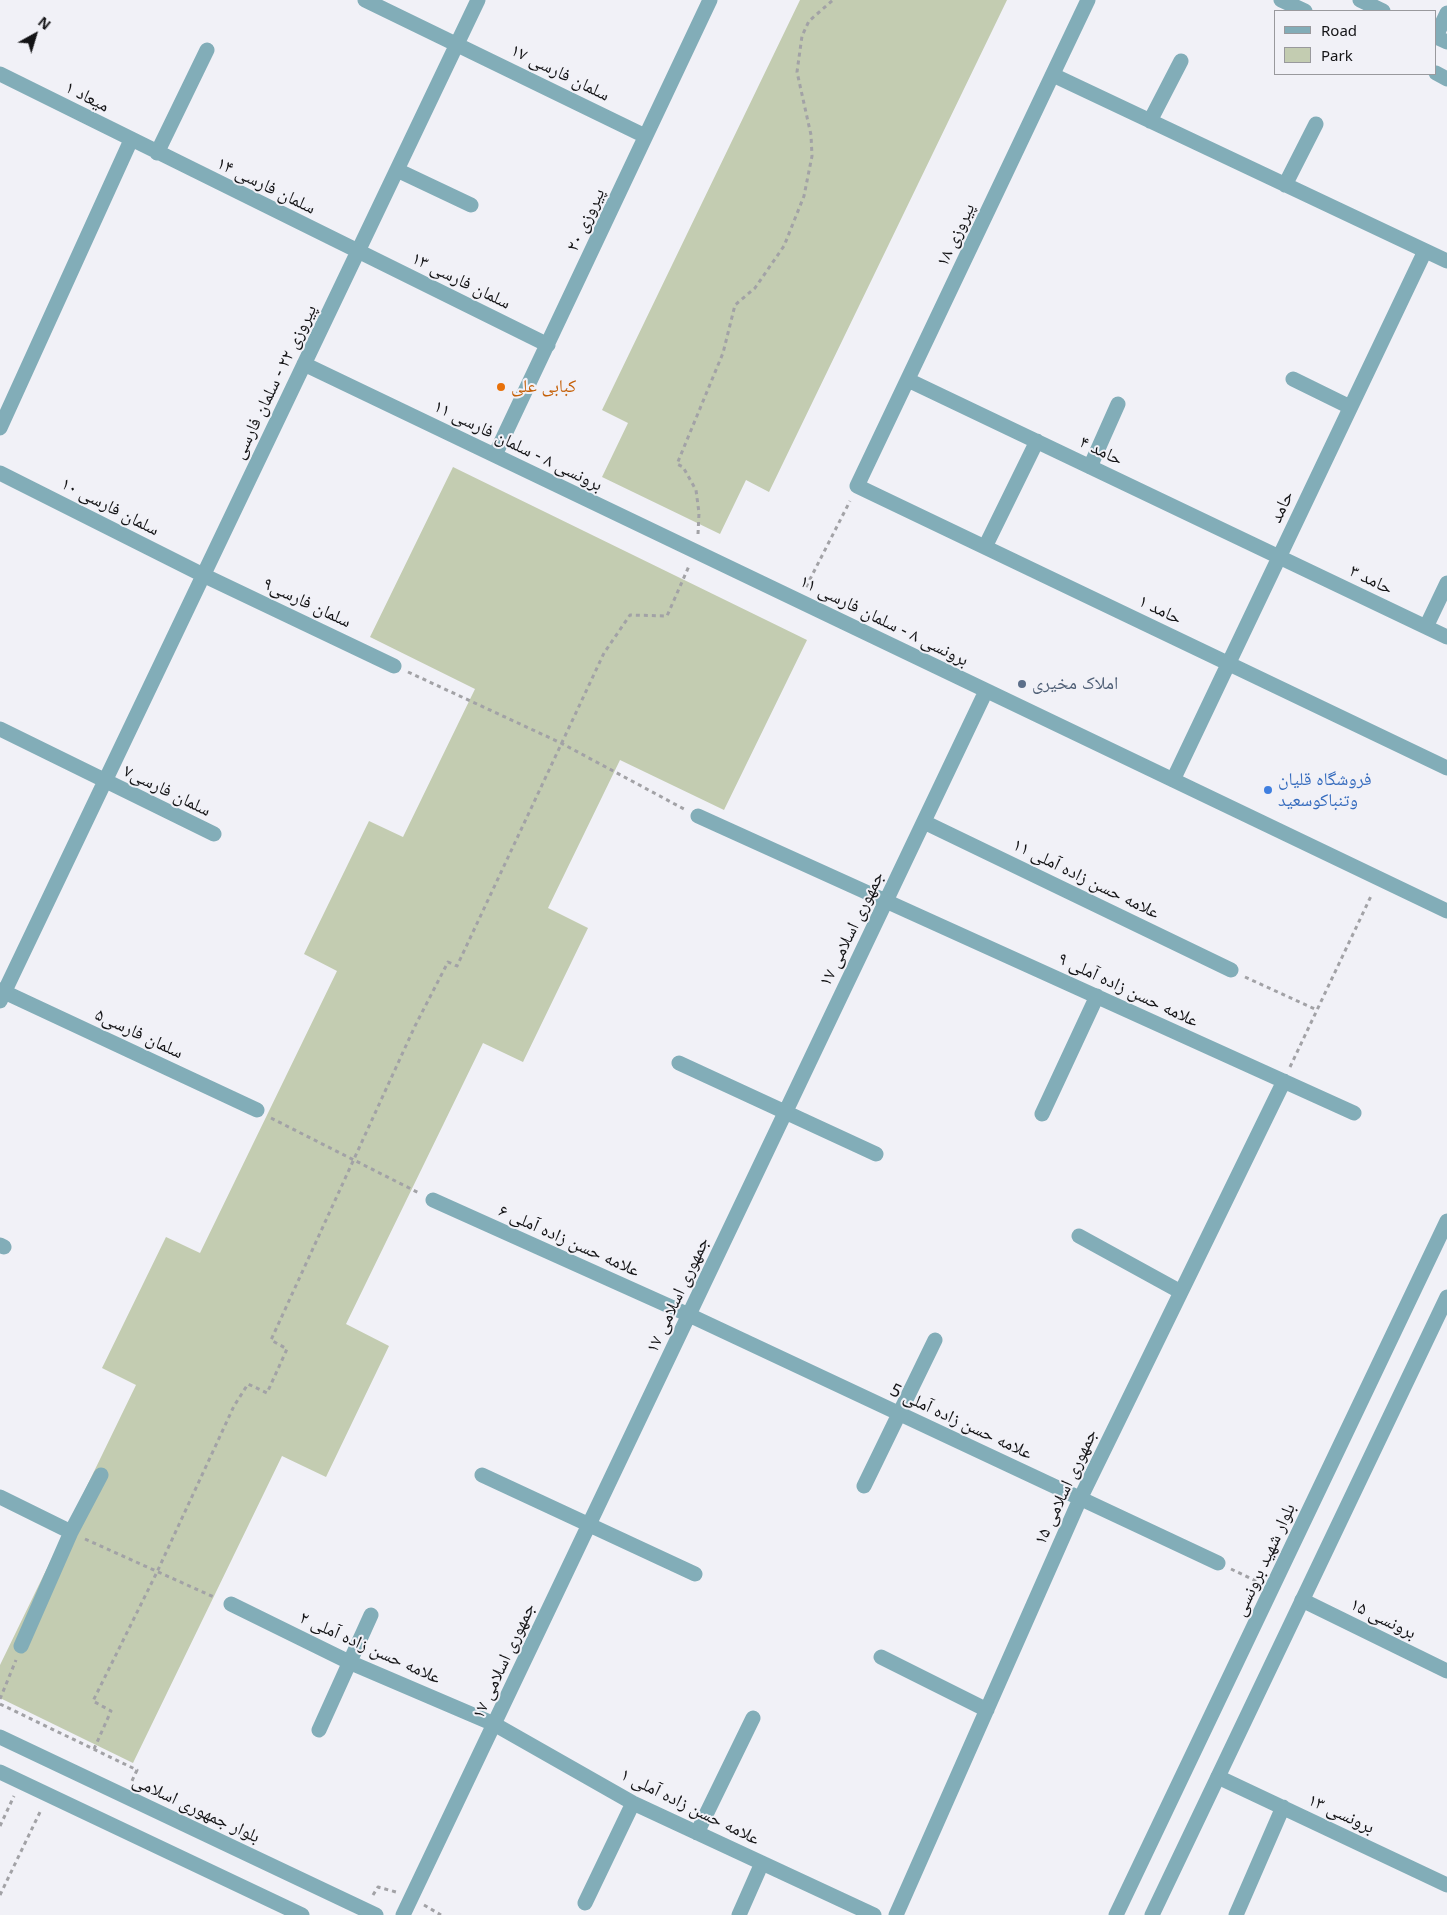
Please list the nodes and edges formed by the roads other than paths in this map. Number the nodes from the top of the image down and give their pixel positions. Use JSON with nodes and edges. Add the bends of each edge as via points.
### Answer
{"nodes":[{"id":1,"x":365,"y":0,"type":"edge"},
{"id":2,"x":478,"y":0,"type":"edge"},
{"id":3,"x":710,"y":0,"type":"edge"},
{"id":4,"x":1088,"y":0,"type":"edge"},
{"id":5,"x":1281,"y":0,"type":"edge"},
{"id":6,"x":1360,"y":0,"type":"edge"},
{"id":7,"x":1303,"y":10,"type":"edge"},
{"id":8,"x":1381,"y":10,"type":"edge"},
{"id":9,"x":1447,"y":13,"type":"edge"},
{"id":10,"x":1437,"y":34,"type":"edge"},
{"id":11,"x":457,"y":44,"type":"junction"},
{"id":12,"x":207,"y":50,"type":"dead end"},
{"id":13,"x":1181,"y":61,"type":"dead end"},
{"id":14,"x":0,"y":74,"type":"edge"},
{"id":15,"x":1053,"y":75,"type":"junction"},
{"id":16,"x":1150,"y":121,"type":"junction"},
{"id":17,"x":1316,"y":124,"type":"dead end"},
{"id":18,"x":645,"y":136,"type":"junction"},
{"id":19,"x":131,"y":140,"type":"junction"},
{"id":20,"x":158,"y":154,"type":"junction"},
{"id":21,"x":397,"y":170,"type":"junction"},
{"id":22,"x":1285,"y":184,"type":"junction"},
{"id":23,"x":471,"y":205,"type":"dead end"},
{"id":24,"x":1425,"y":250,"type":"junction"},
{"id":25,"x":358,"y":252,"type":"junction"},
{"id":26,"x":1447,"y":261,"type":"edge"},
{"id":27,"x":548,"y":345,"type":"junction"},
{"id":28,"x":304,"y":364,"type":"junction"},
{"id":29,"x":1293,"y":379,"type":"dead end"},
{"id":30,"x":908,"y":380,"type":"junction"},
{"id":31,"x":1118,"y":404,"type":"dead end"},
{"id":32,"x":1350,"y":408,"type":"junction"},
{"id":33,"x":0,"y":428,"type":"edge"},
{"id":34,"x":1037,"y":442,"type":"junction"},
{"id":35,"x":495,"y":455,"type":"junction"},
{"id":36,"x":1090,"y":467,"type":"junction"},
{"id":37,"x":0,"y":473,"type":"edge"},
{"id":38,"x":857,"y":486,"type":"joint"},
{"id":39,"x":984,"y":547,"type":"junction"},
{"id":40,"x":1279,"y":557,"type":"junction"},
{"id":41,"x":203,"y":575,"type":"junction"},
{"id":42,"x":1447,"y":583,"type":"edge"},
{"id":43,"x":1426,"y":627,"type":"junction"},
{"id":44,"x":1447,"y":637,"type":"edge"},
{"id":45,"x":1228,"y":664,"type":"junction"},
{"id":46,"x":394,"y":666,"type":"road end"},
{"id":47,"x":986,"y":691,"type":"junction"},
{"id":48,"x":0,"y":729,"type":"edge"},
{"id":49,"x":1447,"y":768,"type":"edge"},
{"id":50,"x":1173,"y":780,"type":"junction"},
{"id":51,"x":105,"y":781,"type":"junction"},
{"id":52,"x":698,"y":816,"type":"road end"},
{"id":53,"x":924,"y":822,"type":"junction"},
{"id":54,"x":214,"y":834,"type":"dead end"},
{"id":55,"x":887,"y":900,"type":"junction"},
{"id":56,"x":1447,"y":910,"type":"edge"},
{"id":57,"x":1231,"y":970,"type":"road end"},
{"id":58,"x":1,"y":994,"type":"edge"},
{"id":59,"x":1097,"y":996,"type":"junction"},
{"id":60,"x":679,"y":1063,"type":"dead end"},
{"id":61,"x":1284,"y":1081,"type":"junction"},
{"id":62,"x":257,"y":1110,"type":"road end"},
{"id":63,"x":786,"y":1111,"type":"junction"},
{"id":64,"x":1354,"y":1113,"type":"dead end"},
{"id":65,"x":1042,"y":1114,"type":"dead end"},
{"id":66,"x":876,"y":1154,"type":"dead end"},
{"id":67,"x":433,"y":1200,"type":"road end"},
{"id":68,"x":1447,"y":1221,"type":"edge"},
{"id":69,"x":1079,"y":1236,"type":"dead end"},
{"id":70,"x":1181,"y":1292,"type":"junction"},
{"id":71,"x":1447,"y":1297,"type":"edge"},
{"id":72,"x":689,"y":1315,"type":"junction"},
{"id":73,"x":935,"y":1340,"type":"dead end"},
{"id":74,"x":900,"y":1414,"type":"junction"},
{"id":75,"x":482,"y":1474,"type":"dead end"},
{"id":76,"x":101,"y":1475,"type":"dead end"},
{"id":77,"x":864,"y":1486,"type":"dead end"},
{"id":78,"x":0,"y":1497,"type":"edge"},
{"id":79,"x":1080,"y":1499,"type":"junction"},
{"id":80,"x":589,"y":1525,"type":"junction"},
{"id":81,"x":71,"y":1532,"type":"junction"},
{"id":82,"x":1218,"y":1563,"type":"road end"},
{"id":83,"x":695,"y":1574,"type":"dead end"},
{"id":84,"x":1302,"y":1600,"type":"junction"},
{"id":85,"x":231,"y":1604,"type":"road end"},
{"id":86,"x":371,"y":1616,"type":"dead end"},
{"id":87,"x":21,"y":1646,"type":"road end"},
{"id":88,"x":881,"y":1656,"type":"dead end"},
{"id":89,"x":349,"y":1662,"type":"junction"},
{"id":90,"x":1447,"y":1671,"type":"edge"},
{"id":91,"x":987,"y":1710,"type":"junction"},
{"id":92,"x":753,"y":1718,"type":"dead end"},
{"id":93,"x":494,"y":1724,"type":"junction"},
{"id":94,"x":319,"y":1730,"type":"dead end"},
{"id":95,"x":0,"y":1737,"type":"edge"},
{"id":96,"x":0,"y":1772,"type":"edge"},
{"id":97,"x":1218,"y":1777,"type":"junction"},
{"id":98,"x":633,"y":1803,"type":"junction"},
{"id":99,"x":1283,"y":1807,"type":"junction"},
{"id":100,"x":697,"y":1833,"type":"junction"},
{"id":101,"x":762,"y":1863,"type":"junction"},
{"id":102,"x":1447,"y":1885,"type":"edge"},
{"id":103,"x":585,"y":1903,"type":"dead end"},
{"id":104,"x":302,"y":1915,"type":"edge"},
{"id":105,"x":376,"y":1915,"type":"edge"},
{"id":106,"x":403,"y":1915,"type":"edge"},
{"id":107,"x":739,"y":1915,"type":"edge"},
{"id":108,"x":874,"y":1915,"type":"edge"},
{"id":109,"x":896,"y":1915,"type":"edge"},
{"id":110,"x":1116,"y":1915,"type":"edge"},
{"id":111,"x":1152,"y":1915,"type":"edge"},
{"id":112,"x":1236,"y":1915,"type":"edge"}],
"edges":[{"from":1,"to":11,"type":"street","name":"سلمان فارسی ۱۷"},
{"from":2,"to":11,"type":"street","name":"پیروزی ۲۲ - سلمان فارسی"},
{"from":3,"to":18,"type":"street","name":"پیروزی ۲۰"},
{"from":4,"to":15,"type":"street","name":"پیروزی ۱۸"},
{"from":5,"to":7,"type":"street"},
{"from":6,"to":8,"type":"street"},
{"from":9,"to":10,"type":"street"},
{"from":11,"to":18,"type":"street","name":"سلمان فارسی ۱۷"},
{"from":11,"to":21,"type":"street","name":"پیروزی ۲۲ - سلمان فارسی"},
{"from":12,"to":20,"type":"street"},
{"from":13,"to":16,"type":"street"},
{"from":14,"to":19,"type":"street","name":"میعاد ۱"},
{"from":15,"to":16,"type":"street"},
{"from":15,"to":30,"type":"street","name":"پیروزی ۱۸"},
{"from":16,"to":22,"type":"street"},
{"from":17,"to":22,"type":"street"},
{"from":18,"to":27,"type":"street","name":"پیروزی ۲۰"},
{"from":19,"to":20,"type":"street","name":"میعاد ۱"},
{"from":19,"to":33,"type":"street"},
{"from":20,"to":25,"type":"street","name":"سلمان فارسی ۱۴"},
{"from":21,"to":23,"type":"street"},
{"from":21,"to":25,"type":"street","name":"پیروزی ۲۲ - سلمان فارسی"},
{"from":22,"to":24,"type":"street"},
{"from":24,"to":26,"type":"street"},
{"from":24,"to":32,"type":"street","name":"حامد"},
{"from":25,"to":27,"type":"street","name":"سلمان فارسی ۱۳"},
{"from":25,"to":28,"type":"street","name":"پیروزی ۲۲ - سلمان فارسی"},
{"from":27,"to":35,"type":"street","name":"پیروزی ۲۰"},
{"from":28,"to":35,"type":"street","name":"برونسی ۸ - سلمان فارسی ۱۱"},
{"from":28,"to":41,"type":"street","name":"پیروزی ۲۲ - سلمان فارسی"},
{"from":29,"to":32,"type":"street"},
{"from":30,"to":34,"type":"street","name":"حامد ۴"},
{"from":30,"to":38,"type":"street","name":"پیروزی ۱۸"},
{"from":31,"to":36,"type":"street"},
{"from":32,"to":40,"type":"street","name":"حامد"},
{"from":34,"to":36,"type":"street","name":"حامد ۴"},
{"from":34,"to":39,"type":"street"},
{"from":35,"to":47,"type":"street","name":"برونسی ۸ - سلمان فارسی ۱۱"},
{"from":36,"to":40,"type":"street","name":"حامد ۴"},
{"from":37,"to":41,"type":"street","name":"سلمان فارسی ۱۰"},
{"from":38,"to":39,"type":"street","name":"حامد ۱"},
{"from":39,"to":45,"type":"street","name":"حامد ۱"},
{"from":40,"to":43,"type":"street","name":"حامد ۳"},
{"from":40,"to":45,"type":"street","name":"حامد"},
{"from":41,"to":46,"type":"street","name":"سلمان فارسی۹"},
{"from":41,"to":51,"type":"street","name":"پیروزی ۲۲ - سلمان فارسی"},
{"from":42,"to":43,"type":"street"},
{"from":43,"to":44,"type":"street","name":"حامد ۳"},
{"from":45,"to":49,"type":"street","name":"حامد ۱"},
{"from":45,"to":50,"type":"street","name":"حامد"},
{"from":47,"to":50,"type":"street","name":"برونسی ۸ - سلمان فارسی ۱۱"},
{"from":47,"to":53,"type":"street","name":"جمهوری اسلامی ۱۷"},
{"from":48,"to":51,"type":"street","name":"سلمان فارسی۷"},
{"from":50,"to":56,"type":"street","name":"برونسی ۸ - سلمان فارسی ۱۱"},
{"from":51,"to":54,"type":"street","name":"سلمان فارسی۷"},
{"from":51,"to":58,"type":"street","name":"پیروزی ۲۲ - سلمان فارسی"},
{"from":52,"to":55,"type":"street","name":"علامه حسن زاده آملی ۹"},
{"from":53,"to":55,"type":"street","name":"جمهوری اسلامی ۱۷"},
{"from":53,"to":57,"type":"street","name":"علامه حسن زاده آملی ۱۱"},
{"from":55,"to":59,"type":"street","name":"علامه حسن زاده آملی ۹"},
{"from":55,"to":63,"type":"street","name":"جمهوری اسلامی ۱۷"},
{"from":58,"to":62,"type":"street","name":"سلمان فارسی۵"},
{"from":59,"to":61,"type":"street","name":"علامه حسن زاده آملی ۹"},
{"from":59,"to":65,"type":"street"},
{"from":60,"to":63,"type":"street"},
{"from":61,"to":64,"type":"street","name":"علامه حسن زاده آملی ۹"},
{"from":61,"to":70,"type":"street","name":"جمهوری اسلامی ۱۵"},
{"from":63,"to":66,"type":"street"},
{"from":63,"to":72,"type":"street","name":"جمهوری اسلامی ۱۷"},
{"from":67,"to":72,"type":"street","name":"علامه حسن زاده آملی ۶"},
{"from":68,"to":110,"type":"street","name":"بلوار شهید برونسی"},
{"from":69,"to":70,"type":"street"},
{"from":70,"to":79,"type":"street","name":"جمهوری اسلامی ۱۵"},
{"from":71,"to":84,"type":"street"},
{"from":72,"to":74,"type":"street","name":"علامه حسن زاده آملی 5"},
{"from":72,"to":80,"type":"street","name":"جمهوری اسلامی ۱۷"},
{"from":73,"to":74,"type":"street"},
{"from":74,"to":77,"type":"street"},
{"from":74,"to":79,"type":"street","name":"علامه حسن زاده آملی 5"},
{"from":75,"to":80,"type":"street"},
{"from":76,"to":81,"type":"street"},
{"from":78,"to":81,"type":"street"},
{"from":79,"to":82,"type":"street","name":"علامه حسن زاده آملی 5"},
{"from":79,"to":91,"type":"street","name":"جمهوری اسلامی ۱۵"},
{"from":80,"to":83,"type":"street"},
{"from":80,"to":93,"type":"street","name":"جمهوری اسلامی ۱۷"},
{"from":81,"to":87,"type":"street"},
{"from":84,"to":90,"type":"street","name":"برونسی ۱۵"},
{"from":84,"to":97,"type":"street"},
{"from":85,"to":89,"type":"street","name":"علامه حسن زاده آملی ۲"},
{"from":86,"to":89,"type":"street"},
{"from":88,"to":91,"type":"street"},
{"from":89,"to":93,"type":"street","name":"علامه حسن زاده آملی ۲"},
{"from":89,"to":94,"type":"street"},
{"from":91,"to":109,"type":"street","name":"جمهوری اسلامی ۱۵"},
{"from":92,"to":100,"type":"street"},
{"from":93,"to":98,"type":"street","name":"علامه حسن زاده آملی ۱"},
{"from":93,"to":106,"type":"street","name":"جمهوری اسلامی ۱۷"},
{"from":95,"to":105,"type":"street","name":"بلوار جمهوری اسلامی"},
{"from":96,"to":104,"type":"street"},
{"from":97,"to":99,"type":"street","name":"برونسی ۱۳"},
{"from":97,"to":111,"type":"street"},
{"from":98,"to":100,"type":"street","name":"علامه حسن زاده آملی ۱"},
{"from":98,"to":103,"type":"street"},
{"from":99,"to":102,"type":"street","name":"برونسی ۱۳"},
{"from":99,"to":112,"type":"street"},
{"from":100,"to":101,"type":"street","name":"علامه حسن زاده آملی ۱"},
{"from":101,"to":107,"type":"street"},
{"from":101,"to":108,"type":"street","name":"علامه حسن زاده آملی ۱"}]}
